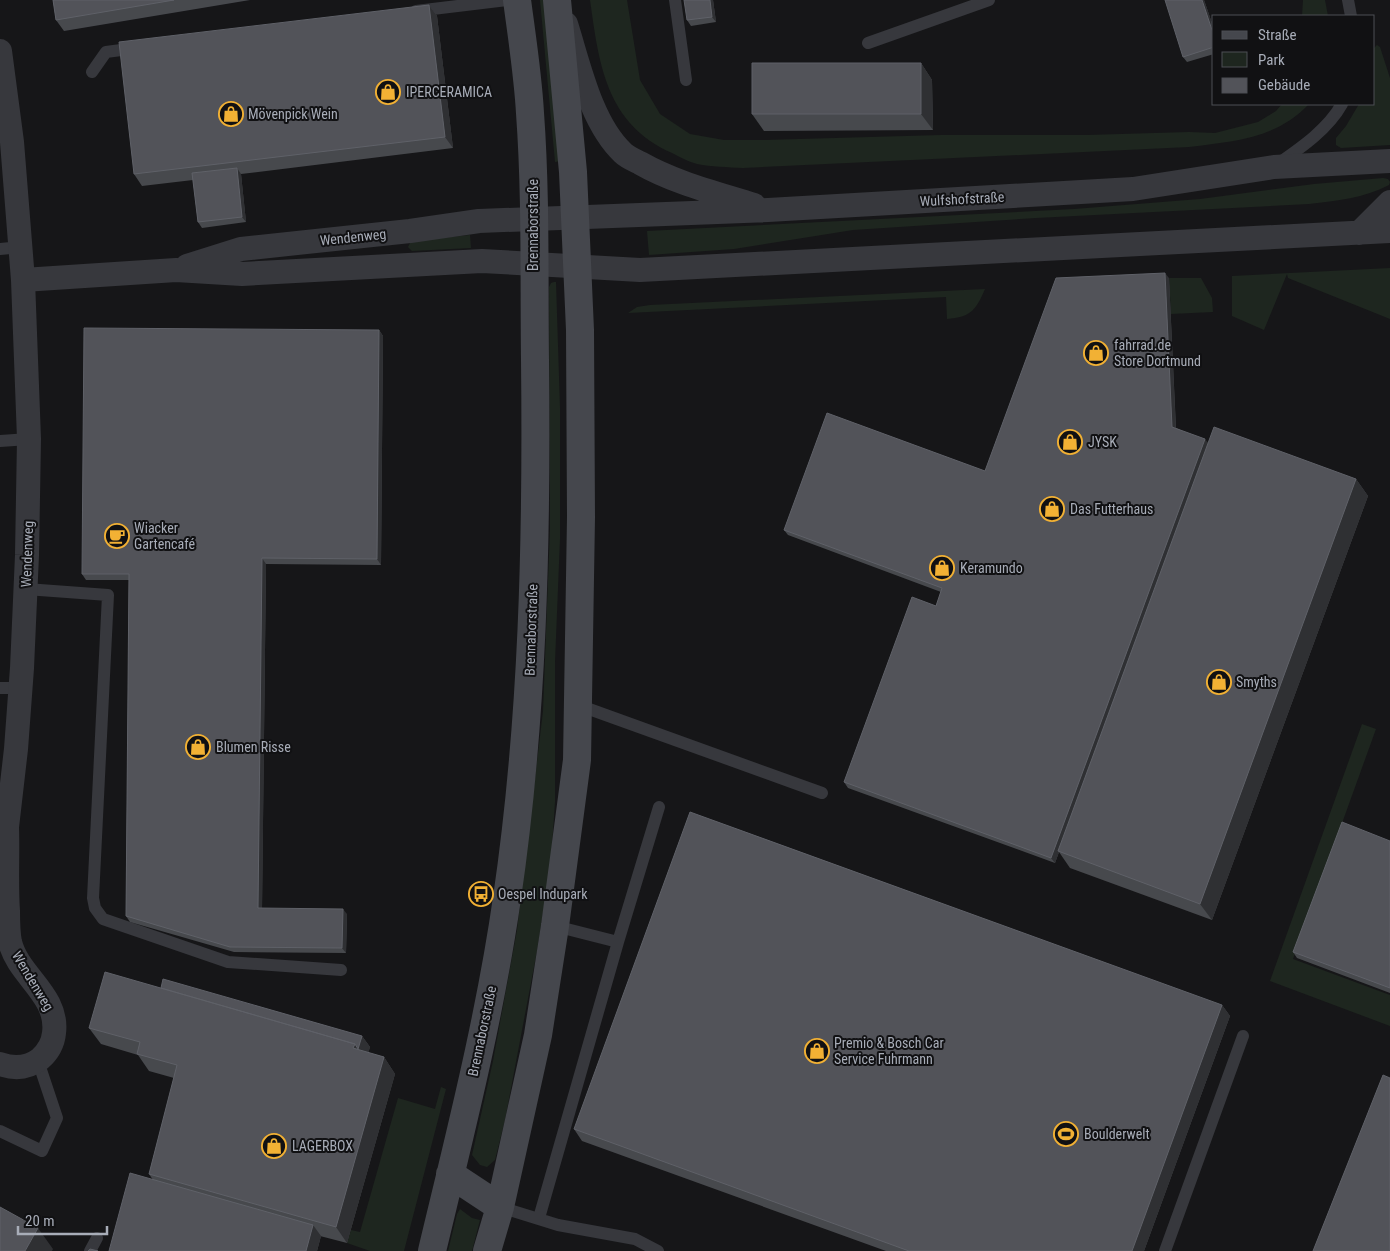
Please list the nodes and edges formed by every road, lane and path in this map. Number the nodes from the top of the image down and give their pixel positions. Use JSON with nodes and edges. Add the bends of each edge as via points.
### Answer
{"nodes":[{"id":1,"x":507,"y":0,"type":"edge"},
{"id":2,"x":517,"y":0,"type":"edge"},
{"id":3,"x":557,"y":0,"type":"edge"},
{"id":4,"x":675,"y":0,"type":"edge"},
{"id":5,"x":989,"y":0,"type":"edge"},
{"id":6,"x":1348,"y":0,"type":"edge"},
{"id":7,"x":401,"y":14,"type":"edge"},
{"id":8,"x":1351,"y":15,"type":"edge"},
{"id":9,"x":868,"y":43,"type":"dead end"},
{"id":10,"x":145,"y":47,"type":"edge"},
{"id":11,"x":0,"y":51,"type":"edge"},
{"id":12,"x":92,"y":72,"type":"dead end"},
{"id":13,"x":686,"y":80,"type":"dead end"},
{"id":14,"x":1341,"y":105,"type":"edge"},
{"id":15,"x":1390,"y":161,"type":"edge"},
{"id":16,"x":1274,"y":167,"type":"junction"},
{"id":17,"x":1390,"y":202,"type":"edge"},
{"id":18,"x":768,"y":210,"type":"junction"},
{"id":19,"x":575,"y":218,"type":"junction"},
{"id":20,"x":533,"y":219,"type":"junction"},
{"id":21,"x":1390,"y":231,"type":"edge"},
{"id":22,"x":1359,"y":233,"type":"junction"},
{"id":23,"x":10,"y":248,"type":"edge"},
{"id":24,"x":533,"y":264,"type":"junction"},
{"id":25,"x":578,"y":267,"type":"junction"},
{"id":26,"x":176,"y":270,"type":"junction"},
{"id":27,"x":23,"y":280,"type":"junction"},
{"id":28,"x":29,"y":439,"type":"junction"},
{"id":29,"x":0,"y":441,"type":"edge"},
{"id":30,"x":26,"y":589,"type":"junction"},
{"id":31,"x":10,"y":688,"type":"edge"},
{"id":32,"x":578,"y":705,"type":"junction"},
{"id":33,"x":822,"y":794,"type":"dead end"},
{"id":34,"x":659,"y":807,"type":"dead end"},
{"id":35,"x":7,"y":827,"type":"junction"},
{"id":36,"x":0,"y":862,"type":"edge"},
{"id":37,"x":555,"y":926,"type":"junction"},
{"id":38,"x":618,"y":942,"type":"junction"},
{"id":39,"x":341,"y":970,"type":"dead end"},
{"id":40,"x":1244,"y":1036,"type":"dead end"},
{"id":41,"x":38,"y":1061,"type":"junction"},
{"id":42,"x":0,"y":1064,"type":"edge"},
{"id":43,"x":0,"y":1131,"type":"edge"},
{"id":44,"x":450,"y":1174,"type":"junction"},
{"id":45,"x":500,"y":1207,"type":"junction"},
{"id":46,"x":539,"y":1218,"type":"junction"},
{"id":47,"x":97,"y":1238,"type":"dead end"},
{"id":48,"x":90,"y":1251,"type":"edge"},
{"id":49,"x":432,"y":1251,"type":"edge"},
{"id":50,"x":487,"y":1251,"type":"edge"},
{"id":51,"x":658,"y":1251,"type":"edge"},
{"id":52,"x":1165,"y":1251,"type":"edge"}],
"edges":[{"from":1,"to":7,"type":"lane"},
{"from":2,"to":20,"type":"main road","name":"Brennaborstraße","via":[[530,110]]},
{"from":3,"to":18,"type":"street","via":[[593,106],[624,154],[681,182]]},
{"from":3,"to":19,"type":"main road"},
{"from":4,"to":13,"type":"lane"},
{"from":5,"to":9,"type":"lane"},
{"from":6,"to":8,"type":"lane"},
{"from":10,"to":12,"type":"lane","via":[[106,52]]},
{"from":11,"to":23,"type":"street","name":"Wendenweg","via":[[12,142]]},
{"from":14,"to":16,"type":"lane","via":[[1305,146]]},
{"from":15,"to":16,"type":"street","name":"Wulfshofstraße"},
{"from":16,"to":18,"type":"street","name":"Wulfshofstraße","via":[[1134,189]]},
{"from":17,"to":22,"type":"street"},
{"from":18,"to":19,"type":"street","name":"Wulfshofstraße"},
{"from":19,"to":20,"type":"street","name":"Wulfshofstraße"},
{"from":19,"to":25,"type":"main road"},
{"from":20,"to":24,"type":"main road","name":"Brennaborstraße"},
{"from":20,"to":26,"type":"street","name":"Wendenweg","via":[[479,221],[241,248]]},
{"from":21,"to":22,"type":"street"},
{"from":22,"to":25,"type":"street","via":[[640,270]]},
{"from":23,"to":27,"type":"street","name":"Wendenweg"},
{"from":24,"to":25,"type":"street"},
{"from":24,"to":26,"type":"street","name":"Wendenweg","via":[[482,261],[242,274]]},
{"from":24,"to":44,"type":"main road","name":"Brennaborstraße","via":[[536,423],[524,758],[507,899],[484,1027]]},
{"from":25,"to":32,"type":"main road","via":[[582,423]]},
{"from":26,"to":27,"type":"street","name":"Wendenweg"},
{"from":27,"to":28,"type":"street","name":"Wendenweg"},
{"from":28,"to":29,"type":"lane"},
{"from":28,"to":30,"type":"street","name":"Wendenweg"},
{"from":30,"to":31,"type":"street","name":"Wendenweg"},
{"from":30,"to":39,"type":"lane","via":[[108,595],[93,898],[99,915],[228,962]]},
{"from":31,"to":35,"type":"street","name":"Wendenweg"},
{"from":32,"to":33,"type":"lane"},
{"from":32,"to":37,"type":"main road","via":[[577,760]]},
{"from":34,"to":38,"type":"lane"},
{"from":35,"to":36,"type":"street","name":"Wendenweg"},
{"from":35,"to":41,"type":"street","name":"Wendenweg","via":[[10,942],[30,979],[48,1001],[55,1026],[49,1049]]},
{"from":37,"to":38,"type":"lane"},
{"from":37,"to":45,"type":"main road","via":[[538,1035]]},
{"from":38,"to":46,"type":"lane"},
{"from":40,"to":52,"type":"lane"},
{"from":41,"to":42,"type":"street","via":[[14,1068]]},
{"from":41,"to":43,"type":"lane","via":[[57,1118],[42,1151]]},
{"from":44,"to":45,"type":"main road"},
{"from":44,"to":49,"type":"main road","name":"Brennaborstraße"},
{"from":45,"to":46,"type":"lane"},
{"from":45,"to":50,"type":"main road"},
{"from":46,"to":51,"type":"lane","via":[[558,1226],[635,1239]]},
{"from":47,"to":48,"type":"lane"}]}
